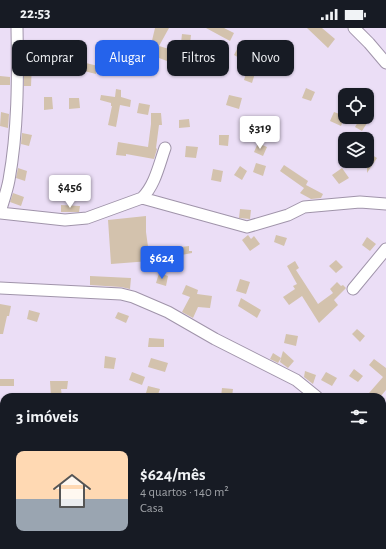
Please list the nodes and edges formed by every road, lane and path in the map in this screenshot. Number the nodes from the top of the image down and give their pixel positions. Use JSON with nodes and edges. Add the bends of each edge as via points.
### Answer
{"nodes":[{"id":1,"x":17,"y":28,"type":"edge"},
{"id":2,"x":354,"y":28,"type":"edge"},
{"id":3,"x":386,"y":64,"type":"edge"},
{"id":4,"x":165,"y":148,"type":"dead end"},
{"id":5,"x":142,"y":198,"type":"junction"},
{"id":6,"x":386,"y":204,"type":"edge"},
{"id":7,"x":0,"y":213,"type":"edge"},
{"id":8,"x":386,"y":249,"type":"edge"},
{"id":9,"x":0,"y":288,"type":"edge"},
{"id":10,"x":354,"y":289,"type":"dead end"},
{"id":11,"x":312,"y":393,"type":"edge"}],
"edges":[{"from":1,"to":7,"type":"street","via":[[15,136],[9,181]]},
{"from":2,"to":3,"type":"street"},
{"from":4,"to":5,"type":"street","via":[[152,185]]},
{"from":5,"to":6,"type":"street","via":[[247,227],[288,215],[304,207],[360,202]]},
{"from":5,"to":7,"type":"street","via":[[86,218],[65,220]]},
{"from":8,"to":10,"type":"street"},
{"from":9,"to":11,"type":"street","via":[[121,294],[133,297],[168,312],[296,380]]}]}
